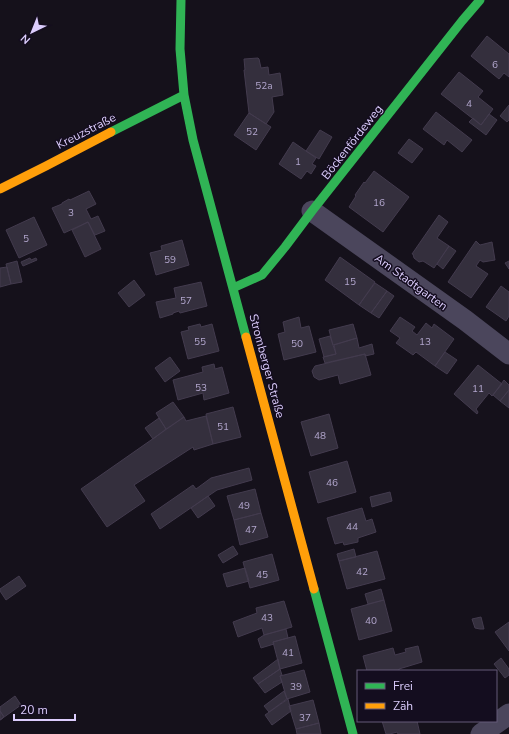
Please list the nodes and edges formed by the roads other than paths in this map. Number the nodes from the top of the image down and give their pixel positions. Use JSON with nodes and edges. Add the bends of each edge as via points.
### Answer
{"nodes":[{"id":1,"x":181,"y":0,"type":"edge"},
{"id":2,"x":480,"y":0,"type":"edge"},
{"id":3,"x":184,"y":95,"type":"junction"},
{"id":4,"x":0,"y":189,"type":"edge"},
{"id":5,"x":312,"y":211,"type":"junction"},
{"id":6,"x":233,"y":288,"type":"junction"},
{"id":7,"x":509,"y":354,"type":"edge"},
{"id":8,"x":509,"y":714,"type":"edge"},
{"id":9,"x":353,"y":734,"type":"edge"},
{"id":10,"x":481,"y":734,"type":"edge"}],
"edges":[{"from":1,"to":3,"type":"main road","name":"Stromberger Straße","via":[[180,49]]},
{"from":2,"to":5,"type":"main road","name":"Böckenfördeweg"},
{"from":3,"to":4,"type":"main road","name":"Kreuzstraße"},
{"from":3,"to":6,"type":"main road","name":"Stromberger Straße","via":[[193,140]]},
{"from":5,"to":6,"type":"main road","name":"Böckenfördeweg","via":[[262,275]]},
{"from":5,"to":7,"type":"street","name":"Am Stadtgarten"},
{"from":6,"to":9,"type":"main road","name":"Stromberger Straße"},
{"from":8,"to":10,"type":"street"}]}
